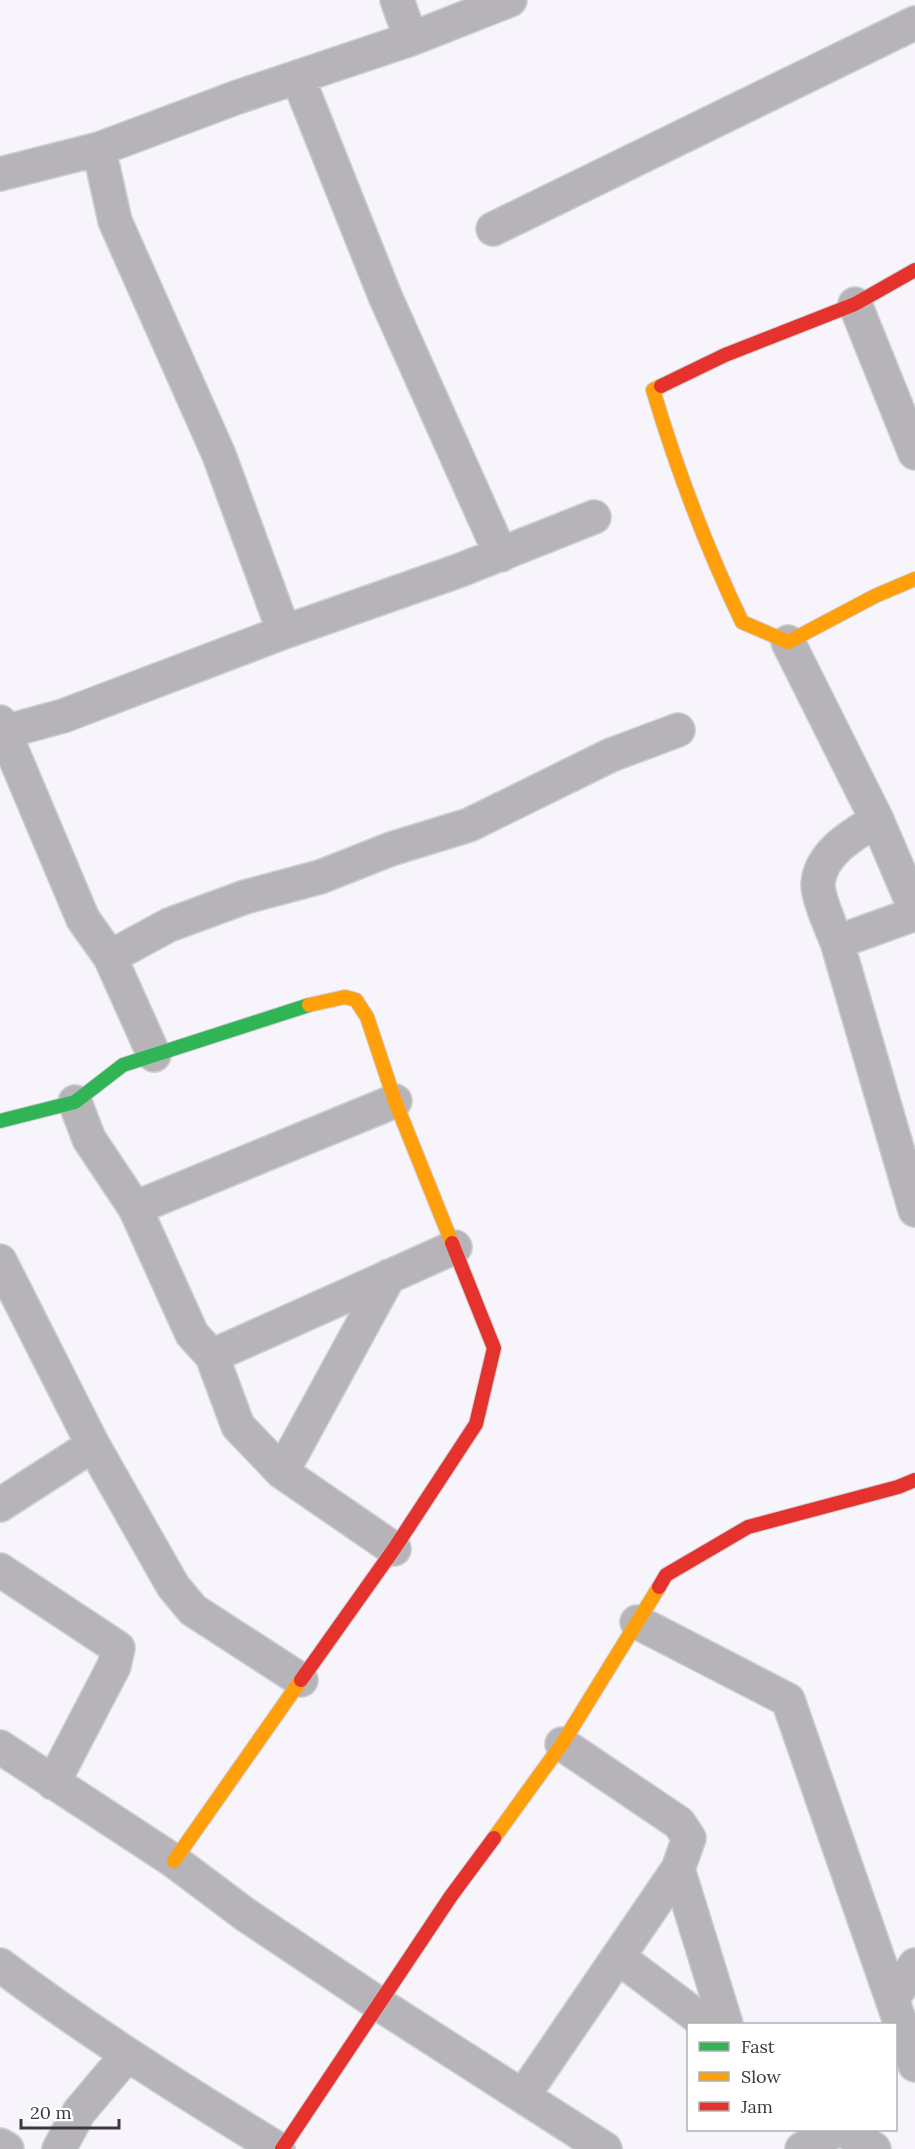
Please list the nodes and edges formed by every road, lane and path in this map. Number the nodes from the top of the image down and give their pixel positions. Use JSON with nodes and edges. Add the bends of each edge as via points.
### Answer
{"nodes":[{"id":1,"x":397,"y":0,"type":"edge"},
{"id":2,"x":510,"y":0,"type":"edge"},
{"id":3,"x":915,"y":23,"type":"edge"},
{"id":4,"x":411,"y":39,"type":"junction"},
{"id":5,"x":298,"y":78,"type":"junction"},
{"id":6,"x":99,"y":149,"type":"junction"},
{"id":7,"x":0,"y":174,"type":"edge"},
{"id":8,"x":493,"y":229,"type":"dead end"},
{"id":9,"x":915,"y":270,"type":"edge"},
{"id":10,"x":855,"y":304,"type":"junction"},
{"id":11,"x":915,"y":453,"type":"edge"},
{"id":12,"x":594,"y":517,"type":"dead end"},
{"id":13,"x":501,"y":555,"type":"junction"},
{"id":14,"x":915,"y":579,"type":"edge"},
{"id":15,"x":284,"y":632,"type":"junction"},
{"id":16,"x":788,"y":642,"type":"junction"},
{"id":17,"x":2,"y":727,"type":"edge"},
{"id":18,"x":678,"y":730,"type":"dead end"},
{"id":19,"x":877,"y":820,"type":"junction"},
{"id":20,"x":915,"y":911,"type":"edge"},
{"id":21,"x":837,"y":942,"type":"junction"},
{"id":22,"x":110,"y":957,"type":"junction"},
{"id":23,"x":154,"y":1055,"type":"junction"},
{"id":24,"x":395,"y":1101,"type":"junction"},
{"id":25,"x":75,"y":1102,"type":"junction"},
{"id":26,"x":0,"y":1120,"type":"edge"},
{"id":27,"x":135,"y":1208,"type":"junction"},
{"id":28,"x":915,"y":1210,"type":"edge"},
{"id":29,"x":455,"y":1247,"type":"junction"},
{"id":30,"x":0,"y":1261,"type":"edge"},
{"id":31,"x":389,"y":1276,"type":"junction"},
{"id":32,"x":212,"y":1356,"type":"junction"},
{"id":33,"x":93,"y":1445,"type":"junction"},
{"id":34,"x":282,"y":1472,"type":"junction"},
{"id":35,"x":915,"y":1480,"type":"edge"},
{"id":36,"x":0,"y":1505,"type":"edge"},
{"id":37,"x":394,"y":1549,"type":"junction"},
{"id":38,"x":0,"y":1570,"type":"edge"},
{"id":39,"x":637,"y":1622,"type":"junction"},
{"id":40,"x":301,"y":1680,"type":"junction"},
{"id":41,"x":562,"y":1744,"type":"junction"},
{"id":42,"x":0,"y":1747,"type":"edge"},
{"id":43,"x":53,"y":1783,"type":"junction"},
{"id":44,"x":174,"y":1861,"type":"junction"},
{"id":45,"x":678,"y":1869,"type":"junction"},
{"id":46,"x":618,"y":1957,"type":"junction"},
{"id":47,"x":0,"y":1965,"type":"edge"},
{"id":48,"x":915,"y":1965,"type":"edge"},
{"id":49,"x":893,"y":1998,"type":"junction"},
{"id":50,"x":379,"y":2004,"type":"junction"},
{"id":51,"x":704,"y":2023,"type":"edge"},
{"id":52,"x":725,"y":2023,"type":"edge"},
{"id":53,"x":127,"y":2055,"type":"junction"},
{"id":54,"x":915,"y":2065,"type":"edge"},
{"id":55,"x":523,"y":2096,"type":"junction"},
{"id":56,"x":834,"y":2131,"type":"edge"},
{"id":57,"x":846,"y":2131,"type":"edge"},
{"id":58,"x":0,"y":2145,"type":"edge"},
{"id":59,"x":7,"y":2149,"type":"edge"},
{"id":60,"x":59,"y":2149,"type":"edge"},
{"id":61,"x":278,"y":2149,"type":"edge"},
{"id":62,"x":282,"y":2149,"type":"edge"},
{"id":63,"x":605,"y":2149,"type":"edge"},
{"id":64,"x":802,"y":2149,"type":"edge"},
{"id":65,"x":874,"y":2149,"type":"edge"}],
"edges":[{"from":1,"to":4,"type":"street"},
{"from":2,"to":4,"type":"street"},
{"from":3,"to":8,"type":"street"},
{"from":4,"to":5,"type":"street"},
{"from":5,"to":6,"type":"street"},
{"from":5,"to":13,"type":"street","via":[[385,296]]},
{"from":6,"to":7,"type":"street"},
{"from":6,"to":15,"type":"street","via":[[115,221],[219,454]]},
{"from":9,"to":10,"type":"street"},
{"from":10,"to":11,"type":"street"},
{"from":10,"to":16,"type":"street","via":[[725,355],[653,390],[675,466],[742,622]]},
{"from":12,"to":13,"type":"street"},
{"from":13,"to":15,"type":"street"},
{"from":14,"to":16,"type":"street"},
{"from":15,"to":17,"type":"street","via":[[63,716]]},
{"from":16,"to":19,"type":"street"},
{"from":17,"to":22,"type":"street","via":[[83,919]]},
{"from":18,"to":22,"type":"street","via":[[611,755],[469,825],[391,849],[320,877],[244,897],[169,925]]},
{"from":19,"to":20,"type":"street"},
{"from":19,"to":21,"type":"street","via":[[849,837],[828,858],[818,884]]},
{"from":20,"to":21,"type":"street"},
{"from":21,"to":28,"type":"street"},
{"from":22,"to":23,"type":"street"},
{"from":23,"to":24,"type":"street","via":[[307,1005],[345,997],[356,1000],[367,1017]]},
{"from":23,"to":25,"type":"street","via":[[123,1065]]},
{"from":24,"to":27,"type":"street"},
{"from":24,"to":29,"type":"street"},
{"from":25,"to":26,"type":"street"},
{"from":25,"to":27,"type":"street","via":[[89,1139]]},
{"from":27,"to":32,"type":"street","via":[[192,1334]]},
{"from":29,"to":31,"type":"street"},
{"from":29,"to":37,"type":"street","via":[[494,1348],[476,1424]]},
{"from":30,"to":33,"type":"street"},
{"from":31,"to":32,"type":"street"},
{"from":31,"to":34,"type":"street"},
{"from":32,"to":34,"type":"street","via":[[238,1426]]},
{"from":33,"to":36,"type":"street"},
{"from":33,"to":40,"type":"street","via":[[173,1586],[193,1610]]},
{"from":34,"to":37,"type":"street"},
{"from":35,"to":39,"type":"street","via":[[748,1527],[666,1575]]},
{"from":37,"to":40,"type":"street"},
{"from":38,"to":43,"type":"street","via":[[117,1648],[114,1666]]},
{"from":39,"to":41,"type":"street"},
{"from":39,"to":49,"type":"street","via":[[788,1700]]},
{"from":40,"to":44,"type":"street"},
{"from":41,"to":45,"type":"street","via":[[680,1823],[689,1838]]},
{"from":41,"to":50,"type":"street","via":[[451,1896]]},
{"from":42,"to":43,"type":"street"},
{"from":43,"to":44,"type":"street"},
{"from":44,"to":50,"type":"street","via":[[246,1916]]},
{"from":45,"to":46,"type":"street"},
{"from":45,"to":52,"type":"street"},
{"from":46,"to":51,"type":"street"},
{"from":46,"to":55,"type":"street"},
{"from":47,"to":53,"type":"street"},
{"from":48,"to":49,"type":"street"},
{"from":49,"to":54,"type":"street"},
{"from":50,"to":55,"type":"street"},
{"from":50,"to":62,"type":"street"},
{"from":53,"to":60,"type":"street","via":[[79,2112]]},
{"from":53,"to":61,"type":"street"},
{"from":55,"to":63,"type":"street"},
{"from":56,"to":64,"type":"street"},
{"from":57,"to":65,"type":"street"},
{"from":58,"to":59,"type":"street"}]}
